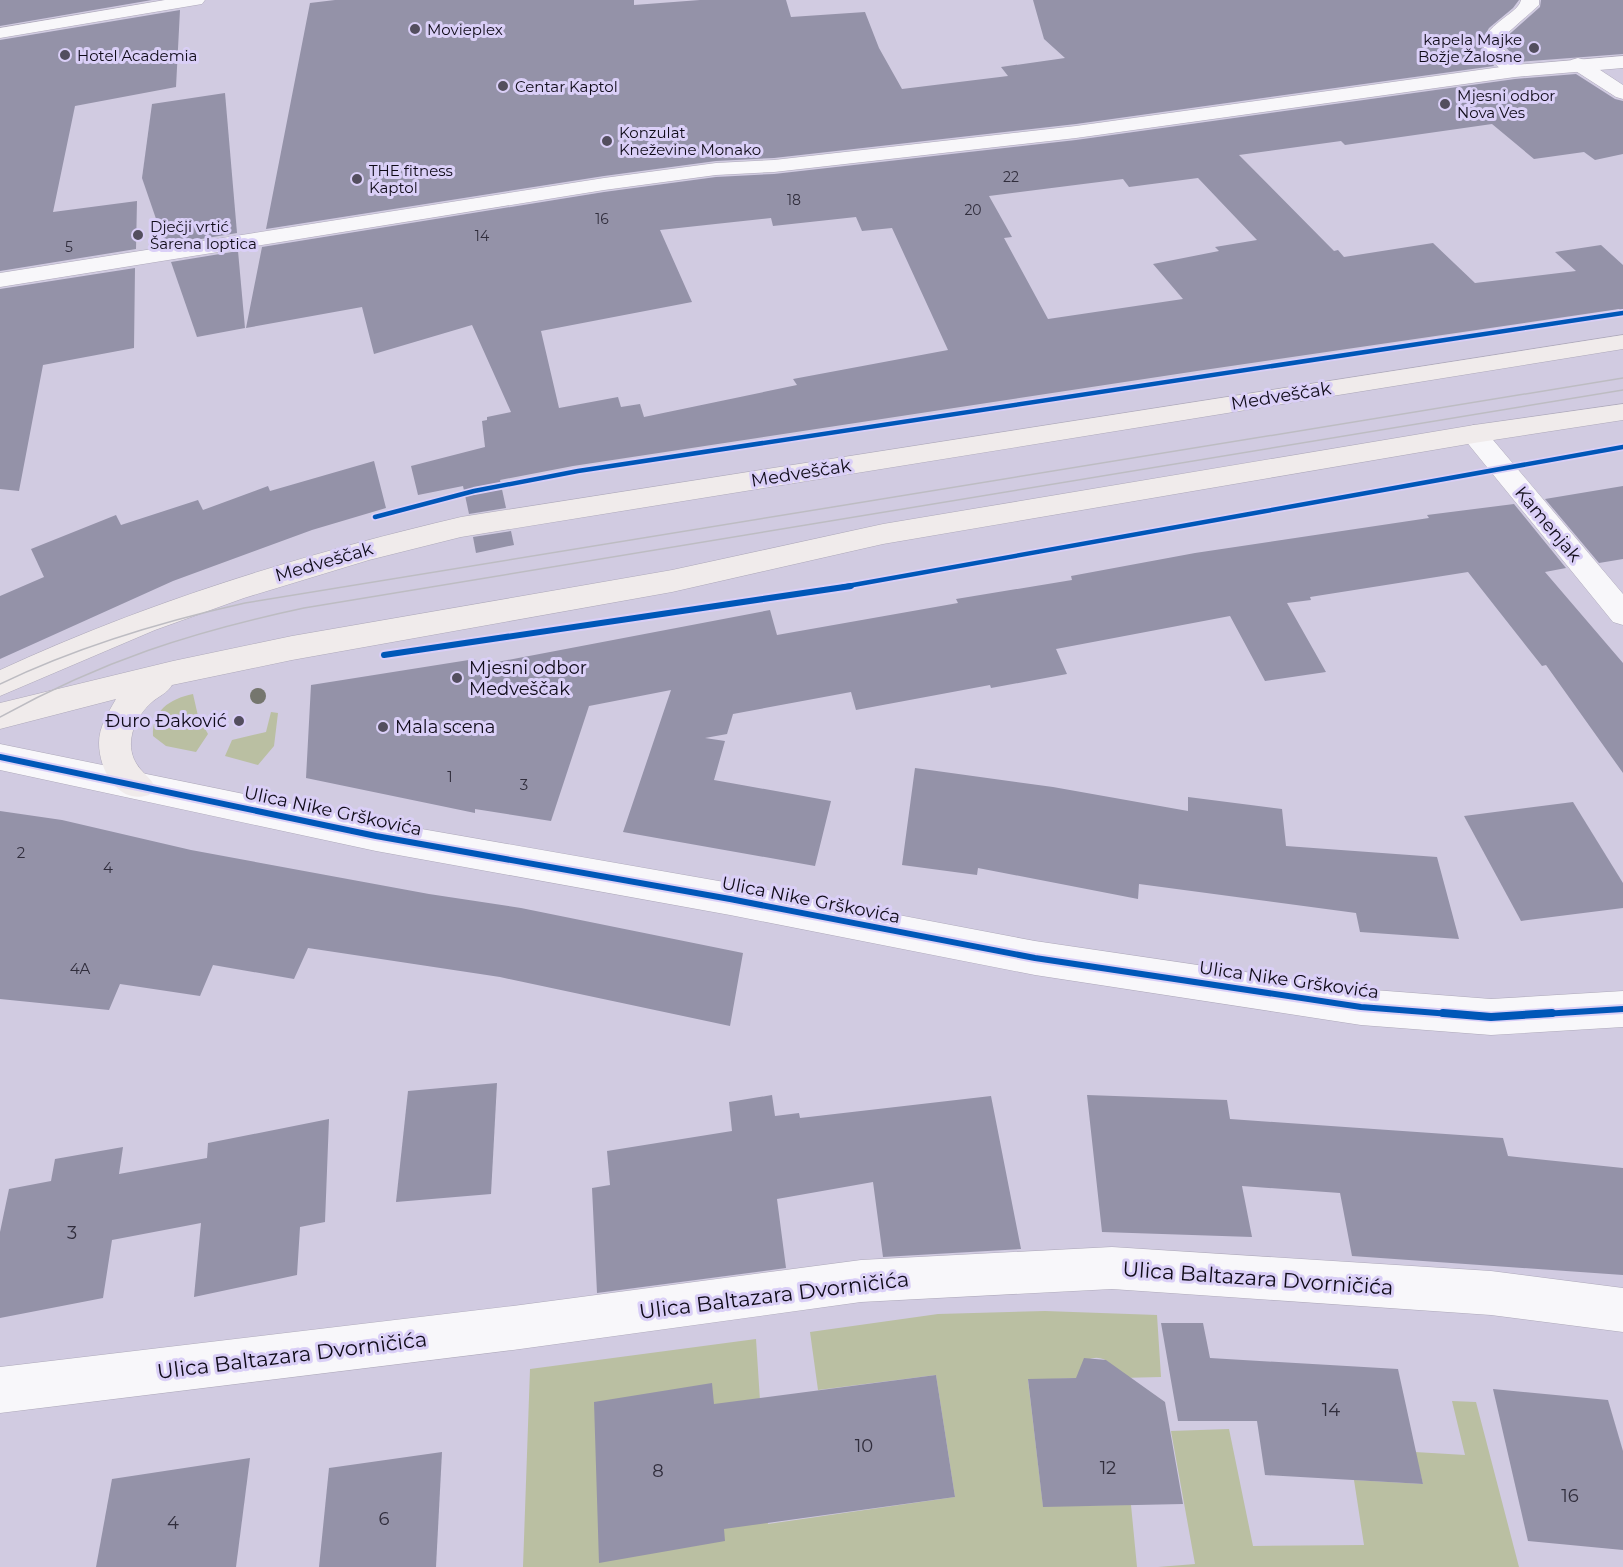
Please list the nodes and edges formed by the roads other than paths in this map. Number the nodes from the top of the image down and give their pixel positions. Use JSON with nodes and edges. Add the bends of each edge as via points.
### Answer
{"nodes":[{"id":1,"x":196,"y":0,"type":"edge"},
{"id":2,"x":1530,"y":0,"type":"edge"},
{"id":3,"x":0,"y":33,"type":"edge"},
{"id":4,"x":1623,"y":62,"type":"edge"},
{"id":5,"x":1578,"y":64,"type":"junction"},
{"id":6,"x":1515,"y":71,"type":"junction"},
{"id":7,"x":1623,"y":93,"type":"edge"},
{"id":8,"x":0,"y":280,"type":"edge"},
{"id":9,"x":1623,"y":342,"type":"edge"},
{"id":10,"x":1623,"y":412,"type":"edge"},
{"id":11,"x":1474,"y":434,"type":"junction"},
{"id":12,"x":1623,"y":614,"type":"edge"},
{"id":13,"x":173,"y":673,"type":"junction"},
{"id":14,"x":0,"y":684,"type":"edge"},
{"id":15,"x":0,"y":717,"type":"edge"},
{"id":16,"x":0,"y":757,"type":"edge"},
{"id":17,"x":137,"y":785,"type":"junction"},
{"id":18,"x":1623,"y":1009,"type":"edge"},
{"id":19,"x":1623,"y":1310,"type":"edge"},
{"id":20,"x":0,"y":1390,"type":"edge"}],
"edges":[{"from":1,"to":3,"type":"street"},
{"from":2,"to":6,"type":"street","via":[[1522,14],[1492,36],[1491,45]]},
{"from":4,"to":5,"type":"street"},
{"from":5,"to":6,"type":"street"},
{"from":5,"to":7,"type":"street"},
{"from":6,"to":8,"type":"street","via":[[1076,132],[604,184]]},
{"from":9,"to":14,"type":"main road","name":"Medveščak","via":[[461,527],[343,555],[257,581],[154,618]]},
{"from":10,"to":11,"type":"main road"},
{"from":11,"to":12,"type":"street","name":"Kamenjak"},
{"from":11,"to":13,"type":"main road","via":[[883,534],[672,581],[292,648]]},
{"from":13,"to":15,"type":"main road"},
{"from":13,"to":17,"type":"main road","via":[[134,698],[117,726],[114,740],[121,770]]},
{"from":16,"to":17,"type":"street","name":"Ulica Nike Grškovića"},
{"from":17,"to":18,"type":"street","name":"Ulica Nike Grškovića","via":[[376,837],[1035,958],[1360,1007],[1491,1017]]},
{"from":19,"to":20,"type":"street","name":"Ulica Baltazara Dvorničića","via":[[1491,1293],[1112,1268],[861,1281]]}]}
